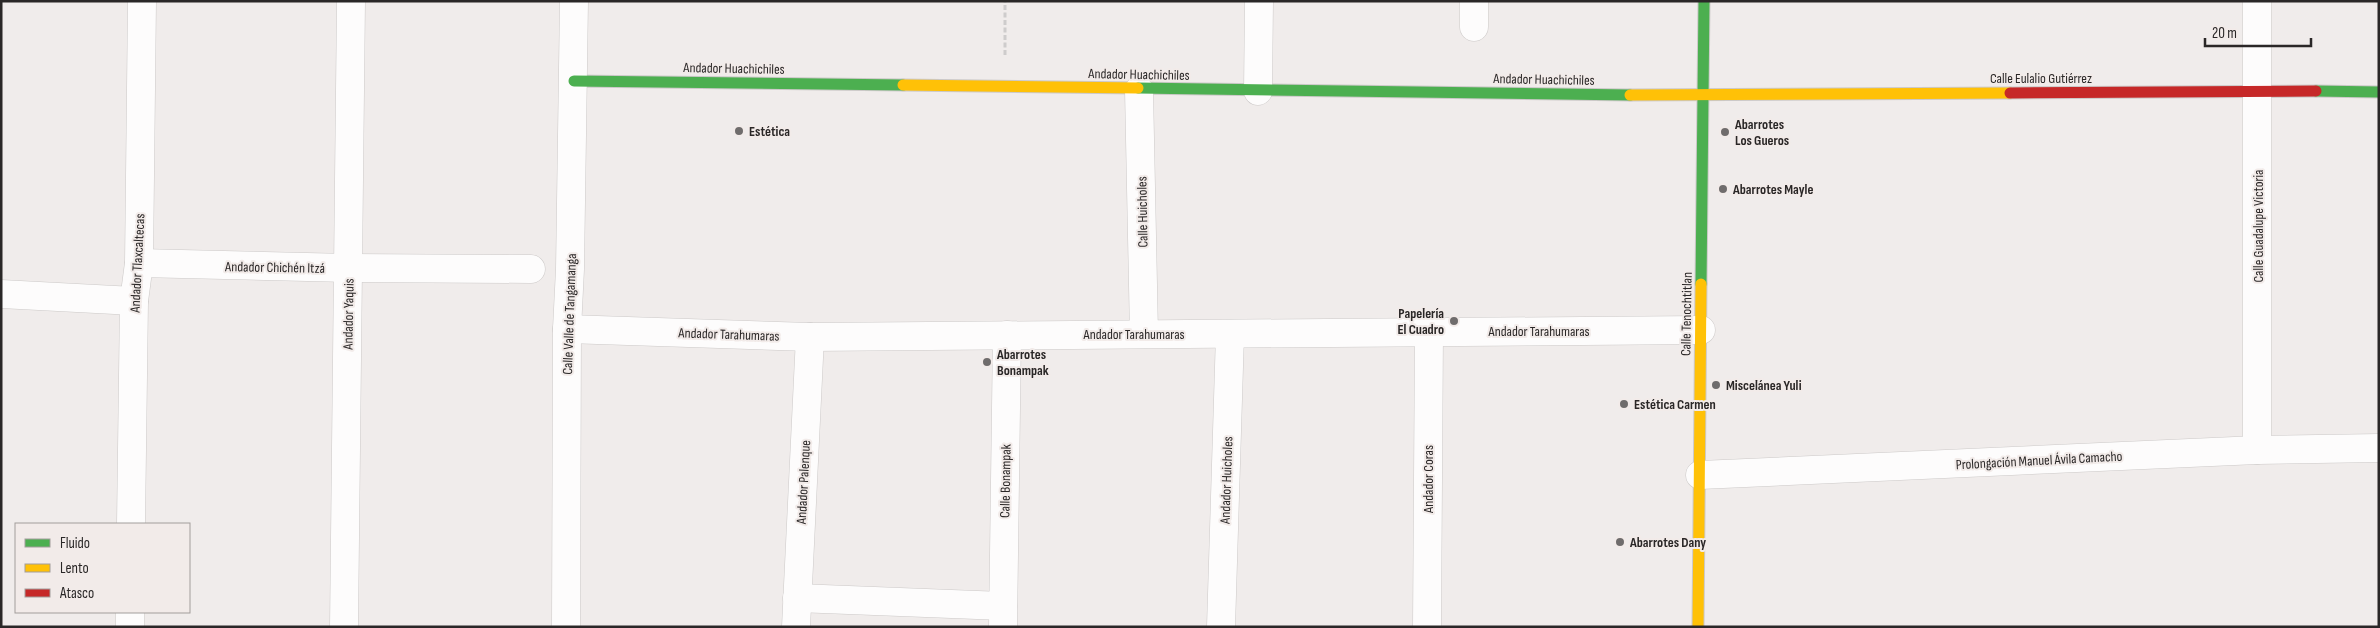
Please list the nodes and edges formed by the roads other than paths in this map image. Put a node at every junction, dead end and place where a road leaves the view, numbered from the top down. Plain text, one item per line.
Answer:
1 (142, 1) edge
2 (351, 1) edge
3 (574, 1) edge
4 (1259, 1) edge
5 (1704, 1) edge
6 (2257, 1) edge
7 (574, 81) junction
8 (1139, 90) junction
9 (1258, 90) junction
10 (2259, 91) junction
11 (2379, 92) edge
12 (1703, 96) junction
13 (139, 263) junction
14 (349, 268) junction
15 (530, 269) dead end
16 (1, 294) edge
17 (134, 301) junction
18 (567, 328) junction
19 (1701, 330) junction
20 (1429, 332) junction
21 (1144, 334) junction
22 (1230, 334) junction
23 (1007, 335) junction
24 (810, 337) junction
25 (2379, 448) edge
26 (2257, 450) junction
27 (1700, 475) junction
28 (131, 523) edge
29 (797, 598) junction
30 (130, 613) edge
31 (1003, 616) edge
32 (130, 627) edge
33 (344, 627) edge
34 (566, 627) edge
35 (796, 627) edge
36 (1221, 627) edge
37 (1427, 627) edge
38 (1698, 627) edge

1 - 13 street, Andador Tlaxcaltecas
2 - 14 street, Andador Yaquis
3 - 7 street, Calle Valle de Tangamanga
4 - 9 street
5 - 12 street, Calle Tenochtitlan
6 - 10 street, Calle Guadalupe Victoria
7 - 8 street, Andador Huachichiles
7 - 18 street, Calle Valle de Tangamanga
8 - 9 street, Andador Huachichiles
8 - 21 street, Calle Huicholes
9 - 12 street, Andador Huachichiles
10 - 11 street, Calle Eulalio Gutiérrez
10 - 12 street, Calle Eulalio Gutiérrez
10 - 26 street, Calle Guadalupe Victoria
12 - 19 street, Calle Tenochtitlan
13 - 14 street, Andador Chichén Itzá
13 - 17 street, Andador Tlaxcaltecas
14 - 15 street, Andador Chichén Itzá
14 - 33 street, Andador Yaquis
16 - 17 street
17 - 28 street, Andador Tlaxcaltecas
18 - 24 street, Andador Tarahumaras
18 - 34 street, Calle Valle de Tangamanga
19 - 20 street, Andador Tarahumaras
19 - 27 street, Calle Tenochtitlan
20 - 22 street, Andador Tarahumaras
20 - 37 street, Andador Coras
21 - 22 street, Andador Tarahumaras
21 - 23 street, Andador Tarahumaras
22 - 36 street, Andador Huicholes
23 - 24 street, Andador Tarahumaras
23 - 31 street, Calle Bonampak
24 - 29 street, Andador Palenque
25 - 26 street, Prolongación Manuel Ávila Camacho
26 - 27 street, Prolongación Manuel Ávila Camacho
27 - 38 street, Calle Tenochtitlan
29 - 31 street
29 - 35 street, Andador Palenque
30 - 32 street

